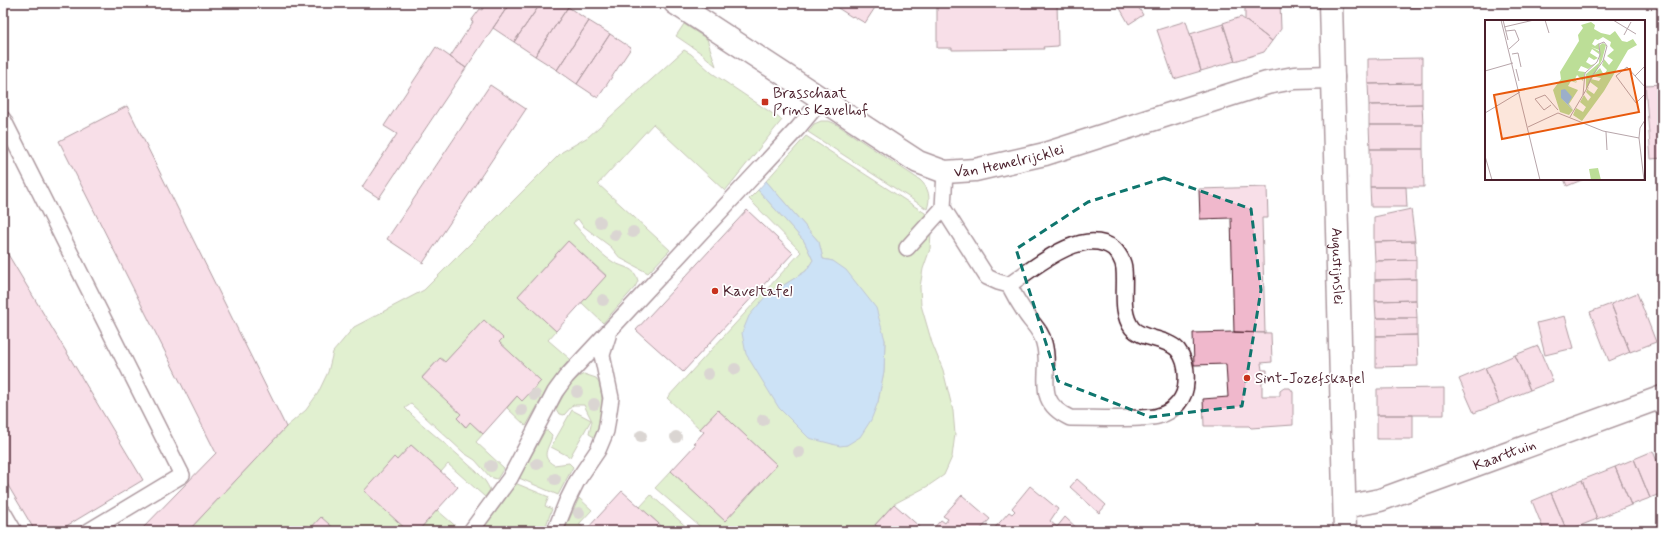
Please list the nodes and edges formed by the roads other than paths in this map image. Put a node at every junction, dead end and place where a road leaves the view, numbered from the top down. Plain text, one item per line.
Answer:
1 (675, 3) edge
2 (1331, 3) edge
3 (1333, 77) junction
4 (822, 99) junction
5 (3, 119) edge
6 (945, 172) junction
7 (943, 208) junction
8 (907, 248) dead end
9 (1008, 285) junction
10 (610, 332) junction
11 (1662, 397) edge
12 (3, 512) edge
13 (1345, 524) edge
14 (14, 531) edge
15 (88, 531) edge
16 (471, 531) edge
17 (555, 531) edge

1 - 4 street, Van Hemelrijcklei
2 - 3 street, Augustijnslei
3 - 6 street, Van Hemelrijcklei
3 - 13 street, Augustijnslei
4 - 6 street, Van Hemelrijcklei
4 - 10 lane
5 - 15 lane
6 - 7 lane
7 - 8 lane
7 - 9 lane
9 - 9 lane
10 - 16 lane
10 - 17 lane
11 - 13 street, Kaarttuin
12 - 14 lane

